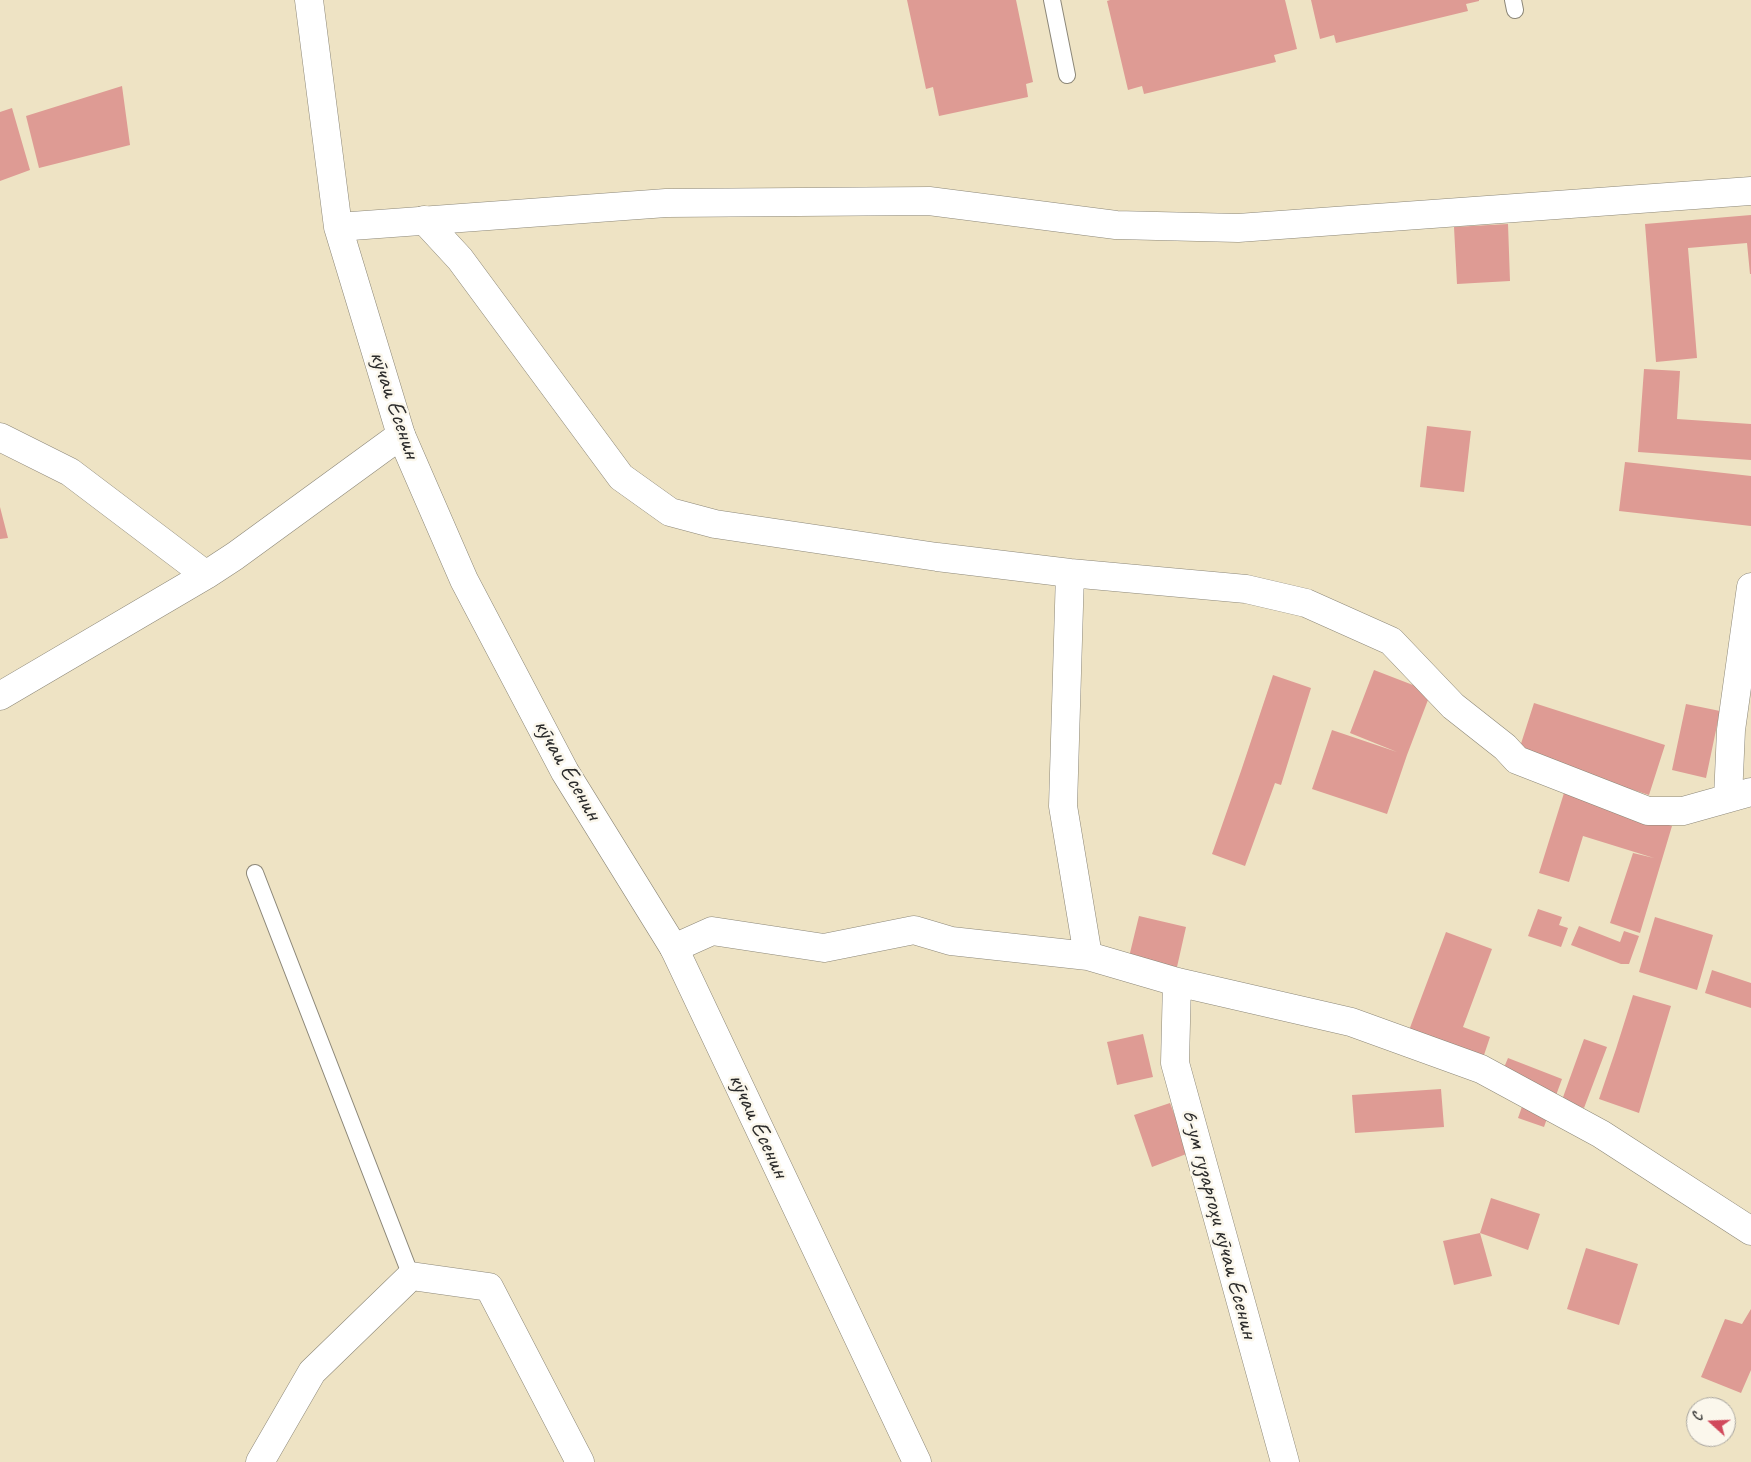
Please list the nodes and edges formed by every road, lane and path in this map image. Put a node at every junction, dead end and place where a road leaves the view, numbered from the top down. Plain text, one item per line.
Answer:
1 (309, 0) edge
2 (1052, 0) edge
3 (1067, 76) dead end
4 (1751, 191) edge
5 (424, 220) junction
6 (338, 227) junction
7 (401, 435) junction
8 (0, 438) edge
9 (1070, 573) junction
10 (206, 575) junction
11 (1751, 587) edge
12 (0, 696) edge
13 (1739, 795) edge
14 (255, 873) dead end
15 (674, 948) junction
16 (1088, 956) junction
17 (1177, 982) junction
18 (1751, 1231) edge
19 (411, 1276) junction
20 (260, 1462) edge
21 (580, 1462) edge
22 (917, 1462) edge
23 (1285, 1462) edge

1 - 6 street, кӯчаи Есенин
2 - 3 lane
4 - 5 street
5 - 6 street
5 - 9 street
6 - 7 street, кӯчаи Есенин
7 - 10 street
7 - 15 street, кӯчаи Есенин
8 - 10 street
9 - 13 street
9 - 16 street
10 - 12 street
11 - 13 street
14 - 19 lane
15 - 16 street
15 - 22 street, кӯчаи Есенин
16 - 17 street
17 - 18 street
17 - 23 street, 6-ум гузаргоҳи кӯчаи Есенин
19 - 20 street
19 - 21 street

